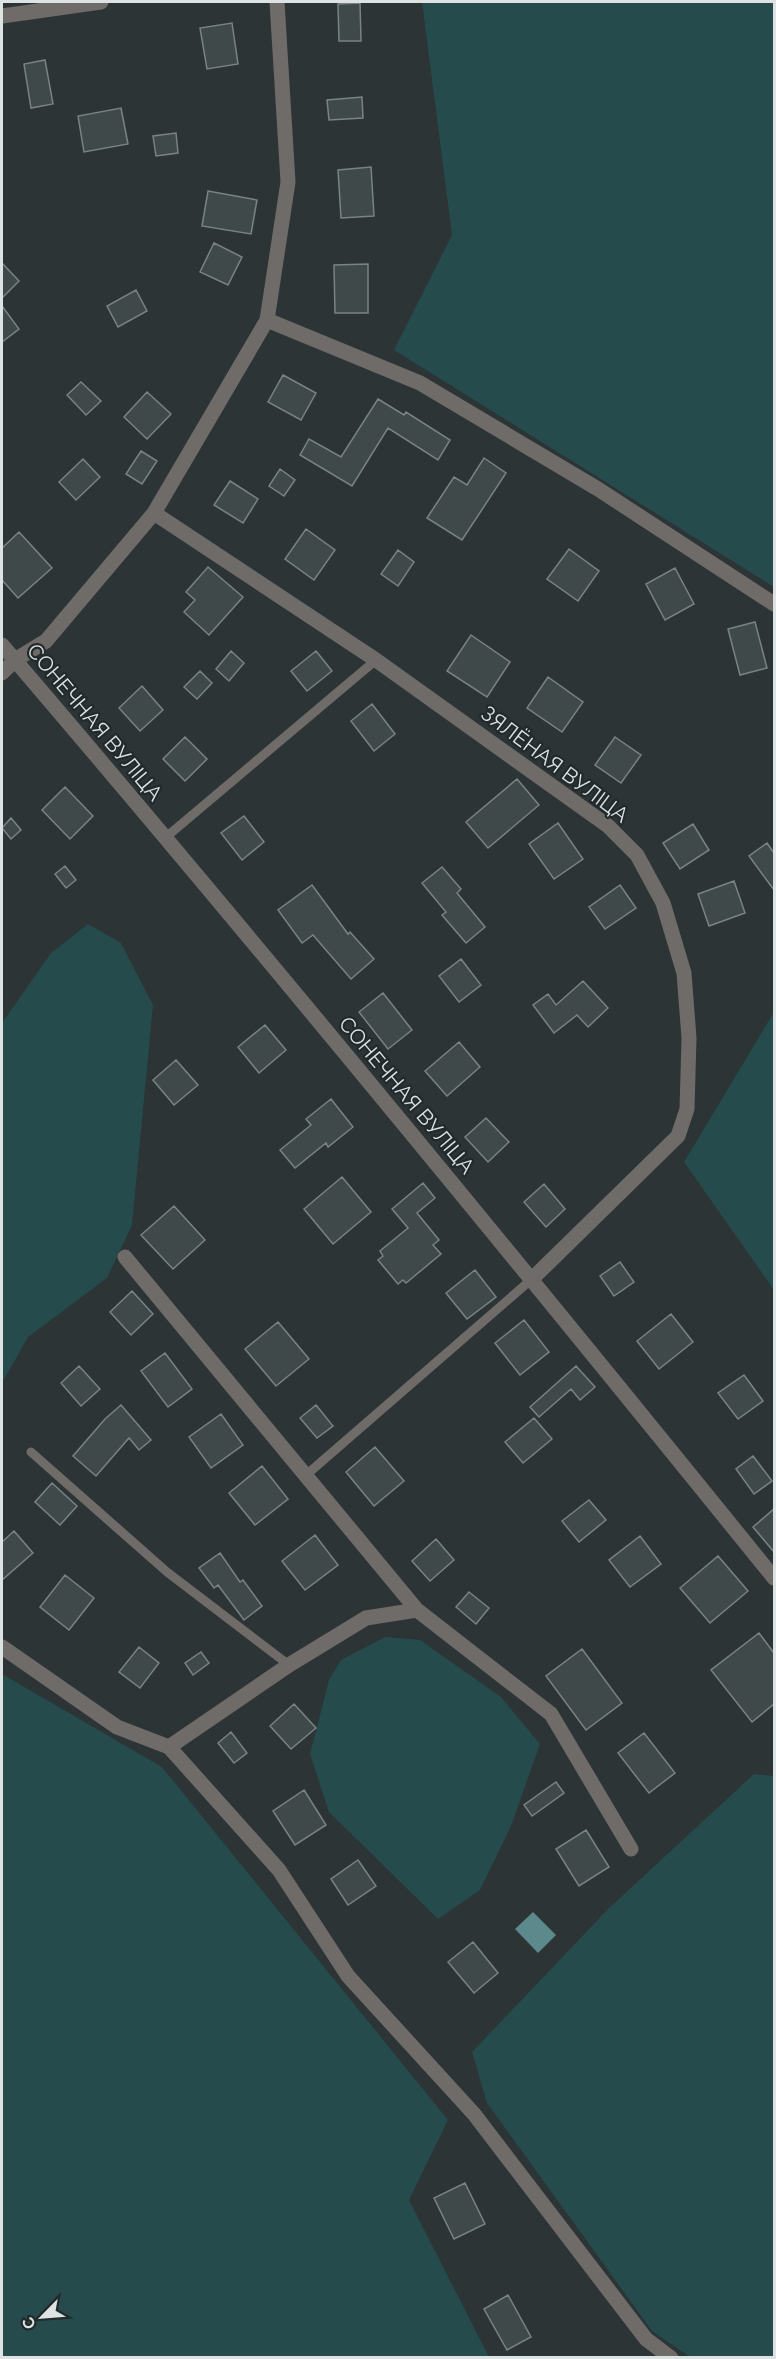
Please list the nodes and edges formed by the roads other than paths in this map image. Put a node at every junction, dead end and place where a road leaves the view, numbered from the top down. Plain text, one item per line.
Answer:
1 (101, 2) edge
2 (277, 2) edge
3 (2, 16) edge
4 (267, 320) junction
5 (154, 513) junction
6 (774, 604) edge
7 (2, 645) edge
8 (15, 660) junction
9 (376, 660) junction
10 (2, 673) edge
11 (165, 838) junction
12 (125, 1257) dead end
13 (532, 1279) junction
14 (31, 1452) dead end
15 (306, 1476) junction
16 (774, 1578) edge
17 (417, 1610) junction
18 (2, 1647) edge
19 (288, 1665) junction
20 (169, 1747) junction
21 (631, 1850) dead end
22 (649, 2350) edge
23 (671, 2358) edge

1 - 3 street
2 - 4 street
4 - 5 street
4 - 6 street
5 - 8 street
5 - 9 street, ЗЯЛЁНАЯ ВУЛІЦА
7 - 8 street, СОНЕЧНАЯ ВУЛІЦА
8 - 10 street
8 - 11 street, СОНЕЧНАЯ ВУЛІЦА
9 - 11 lane
9 - 13 street, ЗЯЛЁНАЯ ВУЛІЦА
11 - 13 street, СОНЕЧНАЯ ВУЛІЦА
12 - 15 street
13 - 15 lane
13 - 16 street, СОНЕЧНАЯ ВУЛІЦА
14 - 19 lane
15 - 17 street
17 - 19 street
17 - 21 street
18 - 20 street
19 - 20 street
20 - 22 street
22 - 23 street

